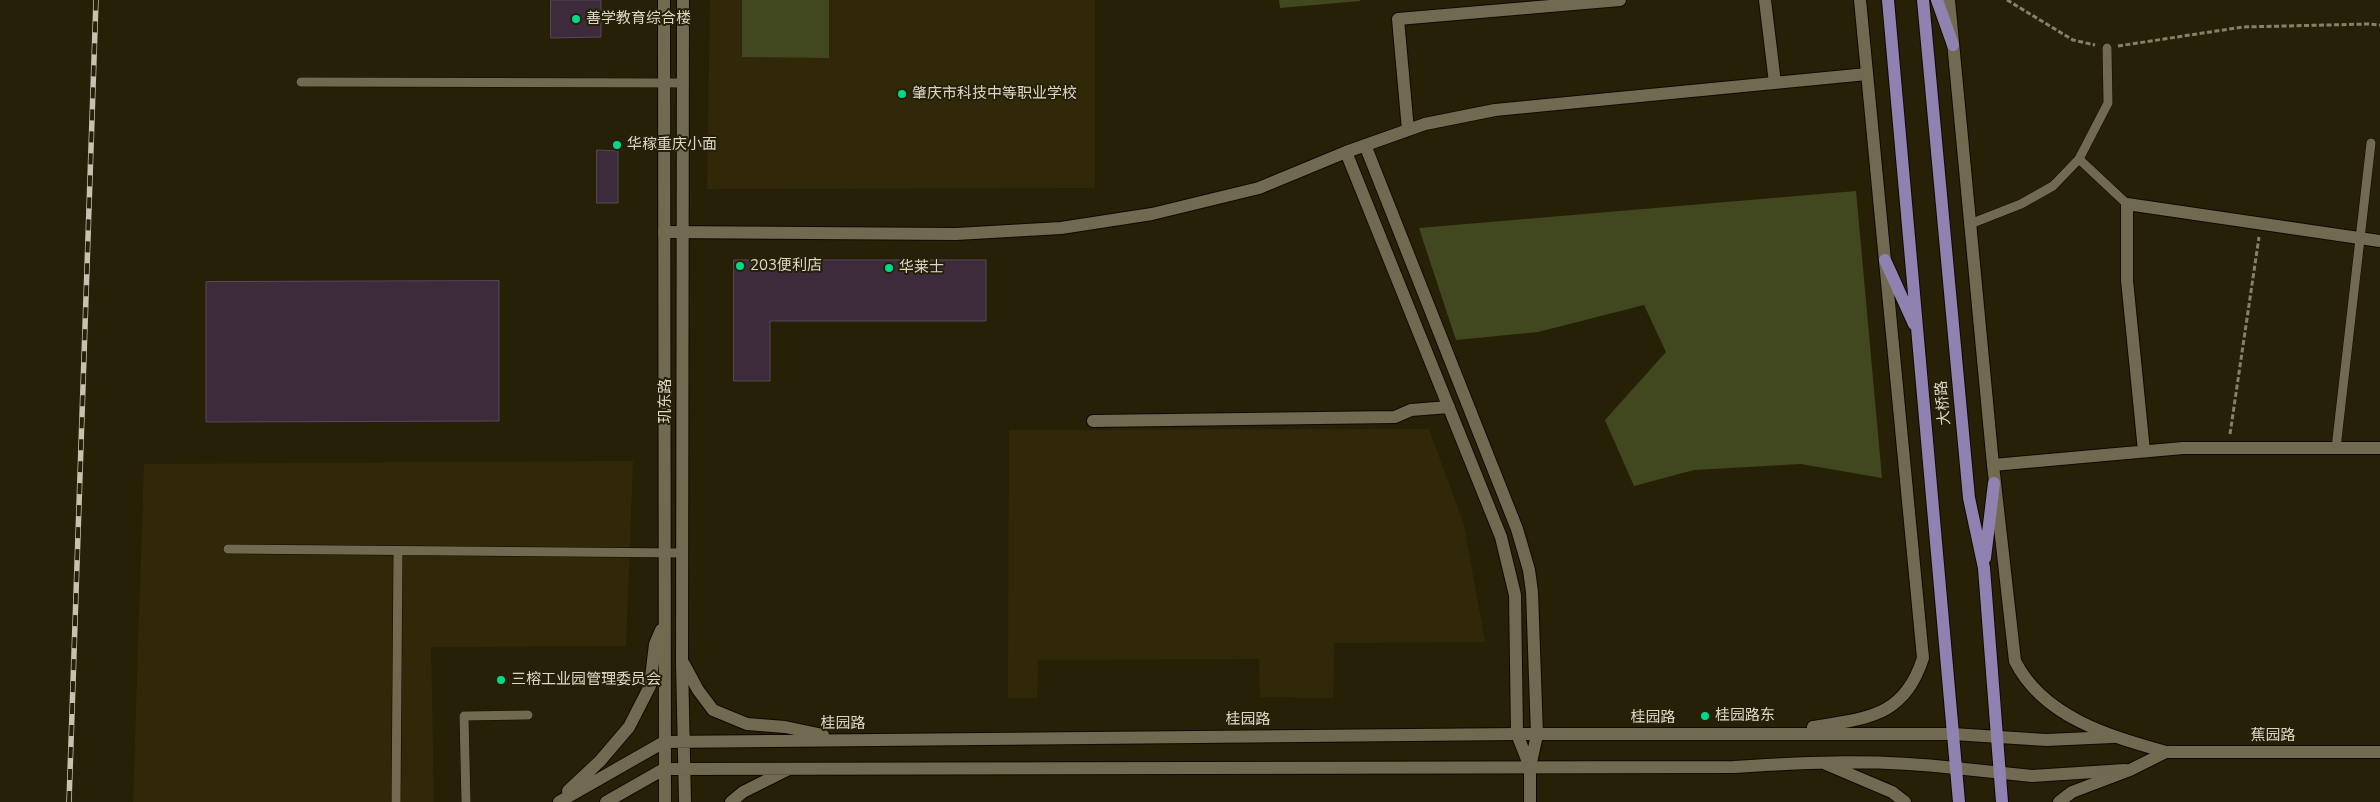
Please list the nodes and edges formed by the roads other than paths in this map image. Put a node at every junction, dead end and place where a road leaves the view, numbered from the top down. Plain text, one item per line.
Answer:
1 (664, 0) edge
2 (683, 0) edge
3 (1620, 0) edge
4 (1765, 0) edge
5 (1860, 0) edge
6 (1888, 0) edge
7 (1923, 0) edge
8 (1937, 0) edge
9 (1949, 0) edge
10 (1953, 45) junction
11 (2107, 48) road end
12 (1866, 74) junction
13 (301, 82) dead end
14 (664, 83) junction
15 (683, 83) junction
16 (1775, 83) junction
17 (1408, 130) junction
18 (2371, 143) dead end
19 (1365, 145) junction
20 (1346, 152) junction
21 (2079, 159) junction
22 (2127, 204) junction
23 (1970, 224) junction
24 (664, 232) junction
25 (683, 234) junction
26 (2360, 239) junction
27 (2380, 241) edge
28 (1885, 260) junction
29 (1918, 333) junction
30 (1449, 407) junction
31 (1092, 422) dead end
32 (2336, 448) junction
33 (2380, 448) edge
34 (2144, 451) junction
35 (1993, 465) junction
36 (1994, 483) junction
37 (228, 549) dead end
38 (398, 551) junction
39 (664, 552) junction
40 (682, 553) junction
41 (1984, 568) junction
42 (664, 623) junction
43 (682, 662) junction
44 (528, 715) dead end
45 (1776, 733) junction
46 (1517, 734) junction
47 (1953, 734) junction
48 (1537, 735) junction
49 (1996, 737) junction
50 (2113, 738) junction
51 (845, 740) junction
52 (664, 742) junction
53 (685, 742) junction
54 (2166, 752) junction
55 (2380, 752) edge
56 (1819, 761) junction
57 (1530, 767) junction
58 (664, 768) junction
59 (685, 768) junction
60 (791, 768) junction
61 (1955, 768) junction
62 (2130, 770) junction
63 (1999, 773) junction
64 (396, 802) edge
65 (466, 802) edge
66 (558, 802) edge
67 (606, 802) edge
68 (665, 802) edge
69 (685, 802) edge
70 (731, 802) edge
71 (1530, 802) edge
72 (1906, 802) edge
73 (1959, 802) edge
74 (2002, 802) edge
75 (2059, 802) edge

1 - 14 street, 玑东路
2 - 15 street, 玑东路
3 - 17 street
4 - 16 street
5 - 12 street
6 - 29 main road, 大桥路
7 - 41 main road, 大桥路
8 - 10 main road
9 - 10 street
10 - 23 street
11 - 21 lane
12 - 16 street
12 - 28 street
13 - 14 lane
14 - 15 lane
14 - 24 street, 玑东路
15 - 25 street, 玑东路
16 - 17 street
17 - 19 street
18 - 26 lane
19 - 20 street
19 - 48 street
20 - 25 street
20 - 30 street
21 - 22 lane
21 - 23 lane
22 - 26 street
22 - 34 street
23 - 35 street
24 - 25 street
24 - 39 street, 玑东路
25 - 40 street, 玑东路
26 - 27 street
26 - 32 lane
28 - 29 main road
28 - 45 street
29 - 47 main road, 大桥路
30 - 31 street
30 - 46 street
32 - 33 street
32 - 34 street
34 - 35 street
35 - 36 street
36 - 41 main road
36 - 50 street
37 - 38 lane
38 - 39 lane
38 - 64 lane
39 - 40 lane
39 - 42 street, 玑东路
40 - 43 street, 玑东路
41 - 49 main road, 大桥路
42 - 52 street, 玑东路
42 - 66 street
43 - 51 street
43 - 53 street, 玑东路
44 - 65 lane
45 - 47 street, 桂园路
45 - 48 street, 桂园路
46 - 48 street, 桂园路
46 - 51 street, 桂园路
46 - 57 street
47 - 49 street
47 - 61 main road, 大桥路
48 - 57 street
49 - 50 street
49 - 63 main road, 大桥路
50 - 54 street
51 - 53 street, 桂园路
52 - 53 street, 桂园路
52 - 58 street, 玑东路
52 - 66 street, 桂园路
53 - 59 street, 玑东路
54 - 55 street, 蕉园路
54 - 62 street
56 - 57 street
56 - 61 street
56 - 72 street
57 - 60 street
57 - 71 street
58 - 59 street
58 - 67 street
58 - 68 street, 玑东路
59 - 60 street
59 - 69 street, 玑东路
60 - 70 street
61 - 63 street
61 - 73 main road, 大桥路
62 - 63 street
62 - 75 street
63 - 74 main road, 大桥路

